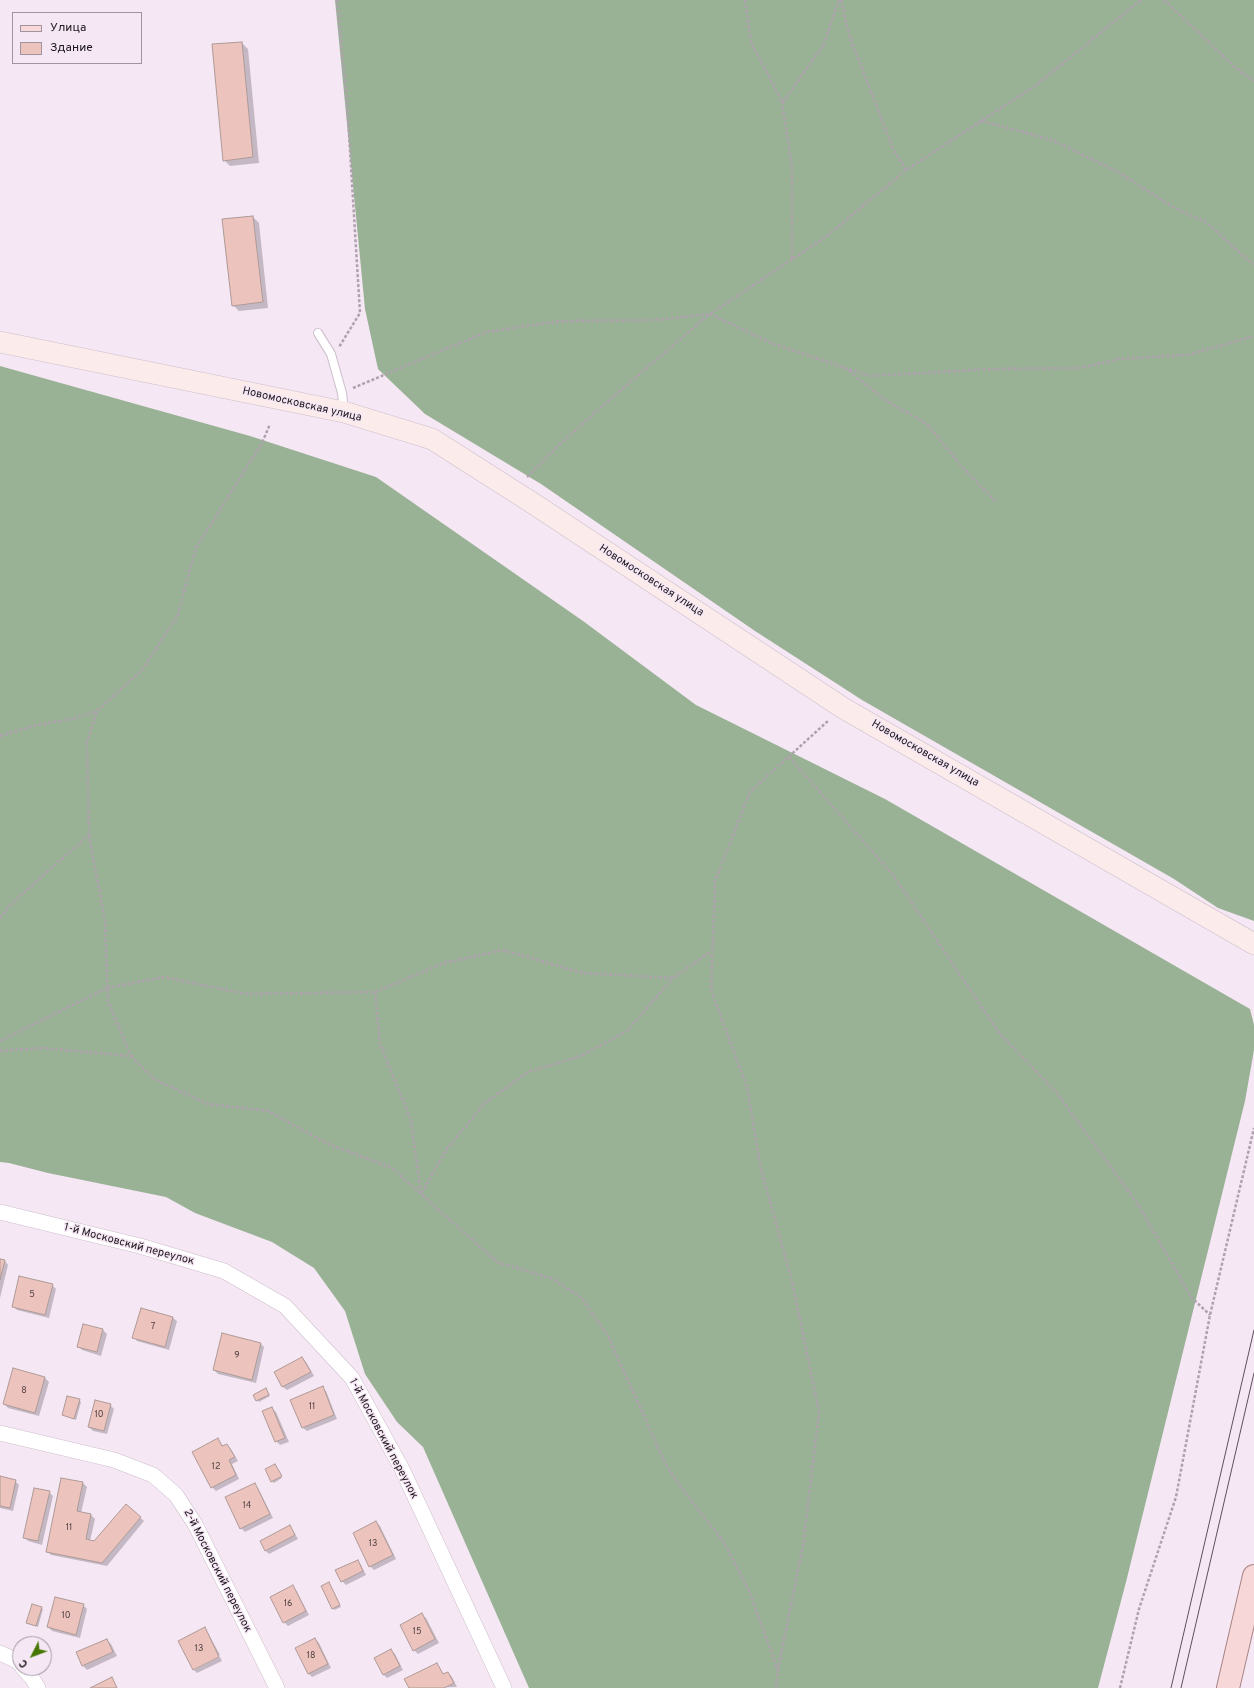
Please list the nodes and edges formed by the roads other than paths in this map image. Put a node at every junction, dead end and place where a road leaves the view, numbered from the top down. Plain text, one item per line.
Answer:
1 (318, 333) dead end
2 (0, 342) edge
3 (343, 402) junction
4 (1254, 944) edge
5 (0, 1212) edge
6 (0, 1433) edge
7 (1254, 1576) edge
8 (0, 1653) edge
9 (12, 1659) edge
10 (30, 1676) edge
11 (38, 1688) edge
12 (277, 1688) edge
13 (504, 1688) edge
14 (1228, 1688) edge

1 - 3 lane
2 - 3 street, Новомосковская улица
3 - 4 street, Новомосковская улица
5 - 13 street, 1-й Московский переулок
6 - 12 street, 2-й Московский переулок
7 - 14 main road
8 - 9 street
10 - 11 street

